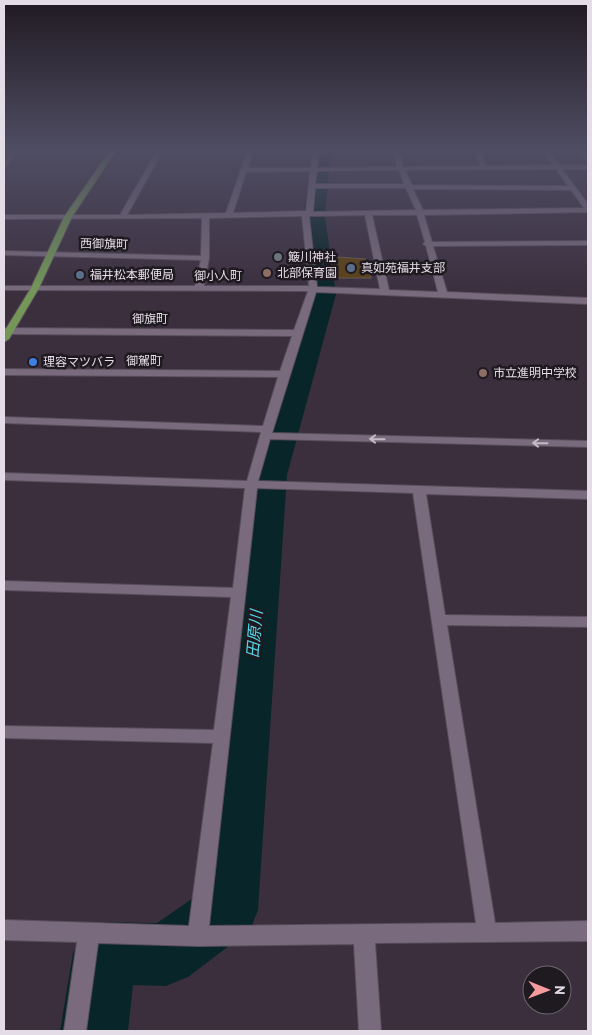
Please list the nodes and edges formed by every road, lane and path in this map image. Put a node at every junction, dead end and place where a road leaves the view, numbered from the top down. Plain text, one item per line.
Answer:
1 (81, 197) edge
2 (134, 197) edge
3 (235, 197) edge
4 (310, 197) edge
5 (414, 197) edge
6 (580, 197) edge
7 (588, 209) edge
8 (368, 212) junction
9 (420, 212) junction
10 (307, 213) junction
11 (229, 215) junction
12 (206, 216) junction
13 (4, 217) edge
14 (68, 217) junction
15 (122, 218) junction
16 (588, 243) edge
17 (427, 244) junction
18 (4, 253) edge
19 (51, 254) junction
20 (205, 258) junction
21 (4, 288) edge
22 (34, 288) junction
23 (199, 288) junction
24 (313, 288) junction
25 (385, 291) junction
26 (443, 294) junction
27 (588, 301) edge
28 (5, 333) edge
29 (297, 333) junction
30 (4, 372) edge
31 (284, 374) junction
32 (4, 420) edge
33 (267, 433) junction
34 (588, 444) edge
35 (4, 477) edge
36 (252, 483) junction
37 (419, 490) junction
38 (588, 494) edge
39 (4, 586) edge
40 (239, 593) junction
41 (440, 620) junction
42 (588, 622) edge
43 (4, 732) edge
44 (223, 737) junction
45 (4, 930) edge
46 (588, 931) edge
47 (89, 932) junction
48 (487, 932) junction
49 (364, 934) junction
50 (198, 936) junction
51 (75, 1031) edge
52 (370, 1031) edge

1 - 14 main road
2 - 15 street
3 - 11 street
4 - 10 street
5 - 9 street
6 - 7 street
7 - 9 street
8 - 9 street
8 - 10 street
8 - 25 street
9 - 17 street
10 - 11 street
10 - 24 street
11 - 12 street
12 - 15 street
12 - 20 street
13 - 14 street
14 - 15 street
14 - 19 main road
16 - 17 street
17 - 26 street
18 - 19 street, 西御旗町
19 - 20 street, 西御旗町
19 - 22 main road
20 - 23 street
21 - 22 street, 御小人町
22 - 23 street, 御小人町
22 - 28 main road
23 - 24 street, 御小人町
24 - 25 street, 御小人町
24 - 29 street
25 - 26 street, 御小人町
26 - 27 street, 御小人町
28 - 29 street, 御旗町
29 - 31 street
30 - 31 street, 御駕町
31 - 33 street
32 - 33 street
34 -> 33 street
33 - 36 street
35 - 36 street
36 - 37 street
36 - 40 street
37 - 38 street
37 - 41 street
39 - 40 street
40 - 44 street
41 - 42 street
41 - 48 street
43 - 44 street
44 - 50 street
45 - 47 street
46 - 48 street
47 - 50 street
47 - 51 street
48 - 49 street
49 - 50 street
49 - 52 street

